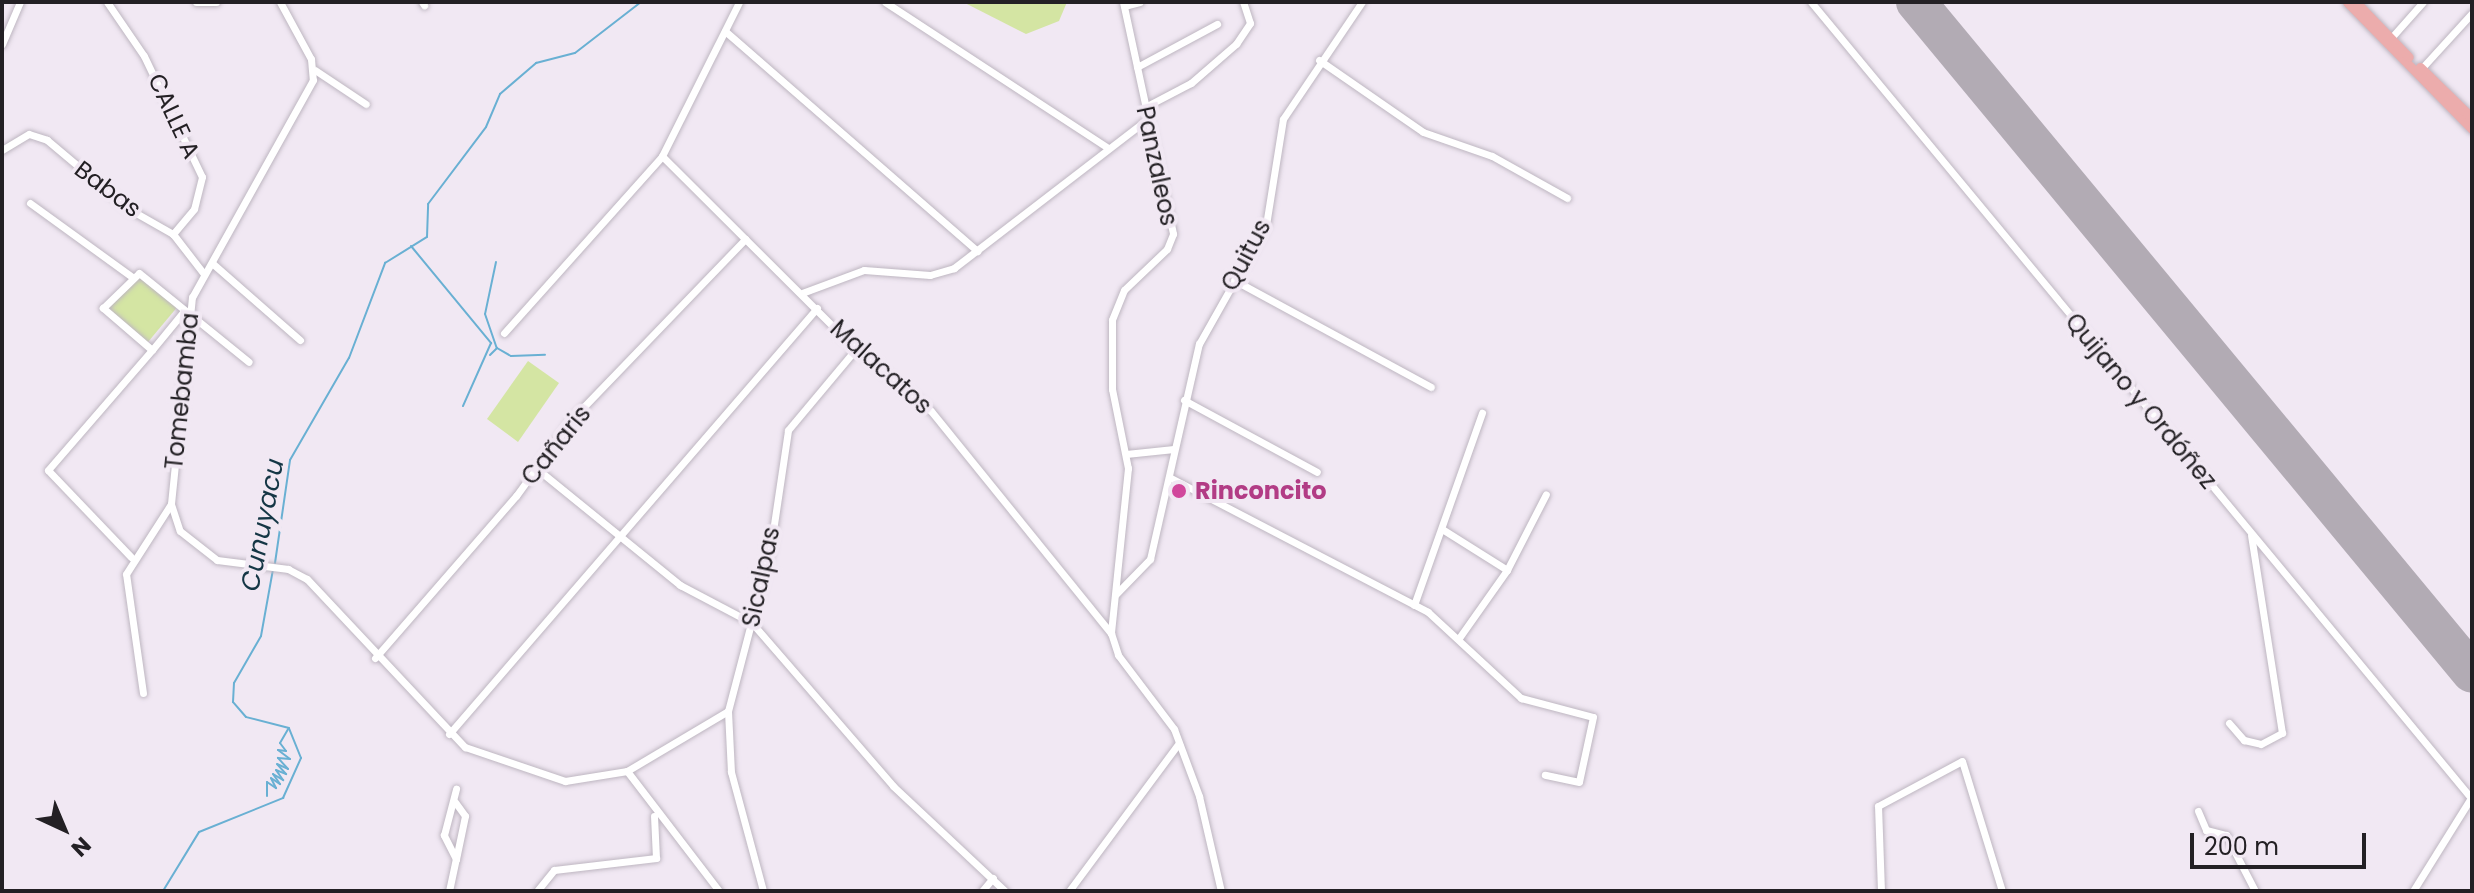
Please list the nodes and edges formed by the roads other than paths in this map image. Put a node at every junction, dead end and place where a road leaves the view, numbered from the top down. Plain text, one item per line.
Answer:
1 (20, 2) edge
2 (107, 2) edge
3 (196, 2) edge
4 (216, 2) edge
5 (280, 2) edge
6 (739, 2) edge
7 (885, 2) edge
8 (1140, 2) edge
9 (1243, 2) edge
10 (1362, 2) edge
11 (1811, 2) edge
12 (2347, 2) edge
13 (2356, 2) edge
14 (2423, 2) edge
15 (1124, 4) edge
16 (2472, 13) edge
17 (1217, 24) dead end
18 (725, 31) junction
19 (2391, 38) junction
20 (2, 44) edge
21 (1319, 60) junction
22 (1137, 67) junction
23 (2421, 69) junction
24 (315, 70) junction
25 (366, 104) dead end
26 (1145, 107) junction
27 (2472, 118) edge
28 (1146, 120) junction
29 (2472, 129) edge
30 (1107, 147) junction
31 (2, 150) edge
32 (662, 156) junction
33 (1567, 198) dead end
34 (30, 203) dead end
35 (173, 234) junction
36 (745, 239) junction
37 (977, 251) junction
38 (212, 263) junction
39 (204, 274) junction
40 (131, 276) junction
41 (1234, 280) junction
42 (802, 293) junction
43 (817, 308) junction
44 (186, 312) junction
45 (504, 333) dead end
46 (300, 340) dead end
47 (856, 349) junction
48 (152, 350) junction
49 (249, 362) dead end
50 (1431, 387) dead end
51 (1184, 400) junction
52 (1482, 413) dead end
53 (1174, 449) junction
54 (1126, 454) junction
55 (536, 468) junction
56 (1317, 472) dead end
57 (1169, 477) junction
58 (1546, 494) dead end
59 (171, 504) junction
60 (1442, 529) junction
61 (621, 533) junction
62 (2251, 535) junction
63 (131, 557) junction
64 (1507, 570) junction
65 (1116, 594) junction
66 (1414, 605) junction
67 (752, 623) junction
68 (1111, 633) junction
69 (1459, 638) junction
70 (375, 658) junction
71 (143, 693) dead end
72 (728, 711) junction
73 (2229, 723) dead end
74 (449, 734) junction
75 (1179, 743) junction
76 (627, 771) junction
77 (1545, 775) dead end
78 (456, 789) dead end
79 (2472, 799) edge
80 (455, 802) junction
81 (2198, 811) dead end
82 (653, 814) junction
83 (456, 859) junction
84 (993, 878) junction
85 (449, 891) edge
86 (537, 891) edge
87 (719, 891) edge
88 (763, 891) edge
89 (982, 891) edge
90 (1005, 891) edge
91 (1069, 891) edge
92 (1221, 891) edge
93 (1881, 891) edge
94 (2002, 891) edge
95 (2255, 891) edge
96 (2413, 891) edge

1 - 20 street
2 - 35 street, CALLE A
3 - 4 street
5 - 24 street
6 - 18 street
7 - 30 street
8 - 15 street
9 - 26 street
10 - 21 street, Quitus
11 - 62 street, Quijano y Ordóñez
12 - 29 main road
13 - 19 main road
14 - 19 street
15 - 22 street, Panzaleos
16 - 23 street
17 - 22 street
18 - 32 street
18 - 37 street
19 - 23 main road
21 - 33 street
21 - 41 street, Quitus
22 - 26 street, Panzaleos
23 - 27 main road
24 - 25 street
24 - 38 street, Tomebamba
26 - 28 street, Panzaleos
28 - 30 street
28 - 54 street, Panzaleos
30 - 37 street
31 - 35 street, Babas
32 - 36 street, Malacatos
32 - 45 street
34 - 40 street
35 - 39 street, Babas
36 - 42 street, Malacatos
36 - 55 street, Cañaris
37 - 42 street
38 - 39 street, Tomebamba
38 - 46 street
39 - 44 street, Tomebamba
40 - 44 street
40 - 48 street
41 - 50 street
41 - 51 street, Quitus
42 - 43 street, Malacatos
43 - 47 street, Malacatos
43 - 61 street
44 - 48 street
44 - 49 street
44 - 59 street, Tomebamba
47 - 67 street, Sicalpas
47 - 68 street, Malacatos
48 - 63 street
51 - 53 street, Quitus
51 - 56 street
52 - 60 street
53 - 54 street
53 - 57 street, Quitus
54 - 65 street, Panzaleos
55 - 61 street
55 - 70 street, Cañaris
57 - 65 street, Quitus
57 - 66 street
58 - 64 street
59 - 63 street
59 - 70 street, Tomebamba
60 - 64 street
60 - 66 street
61 - 67 street
61 - 74 street
62 - 73 street
62 - 79 street, Quijano y Ordóñez
63 - 71 street
64 - 69 street
65 - 68 street, Panzaleos
66 - 69 street
67 - 72 street, Sicalpas
67 - 84 street
68 - 75 street, Malacatos
69 - 77 street
70 - 74 street
72 - 76 street
72 - 88 street, Sicalpas
74 - 76 street
75 - 91 street
75 - 92 street, Malacatos
76 - 82 street
78 - 80 street
79 - 96 street
80 - 83 street
80 - 83 street
81 - 95 street
82 - 86 street
82 - 87 street
83 - 85 street
84 - 89 street
84 - 90 street
93 - 94 street

